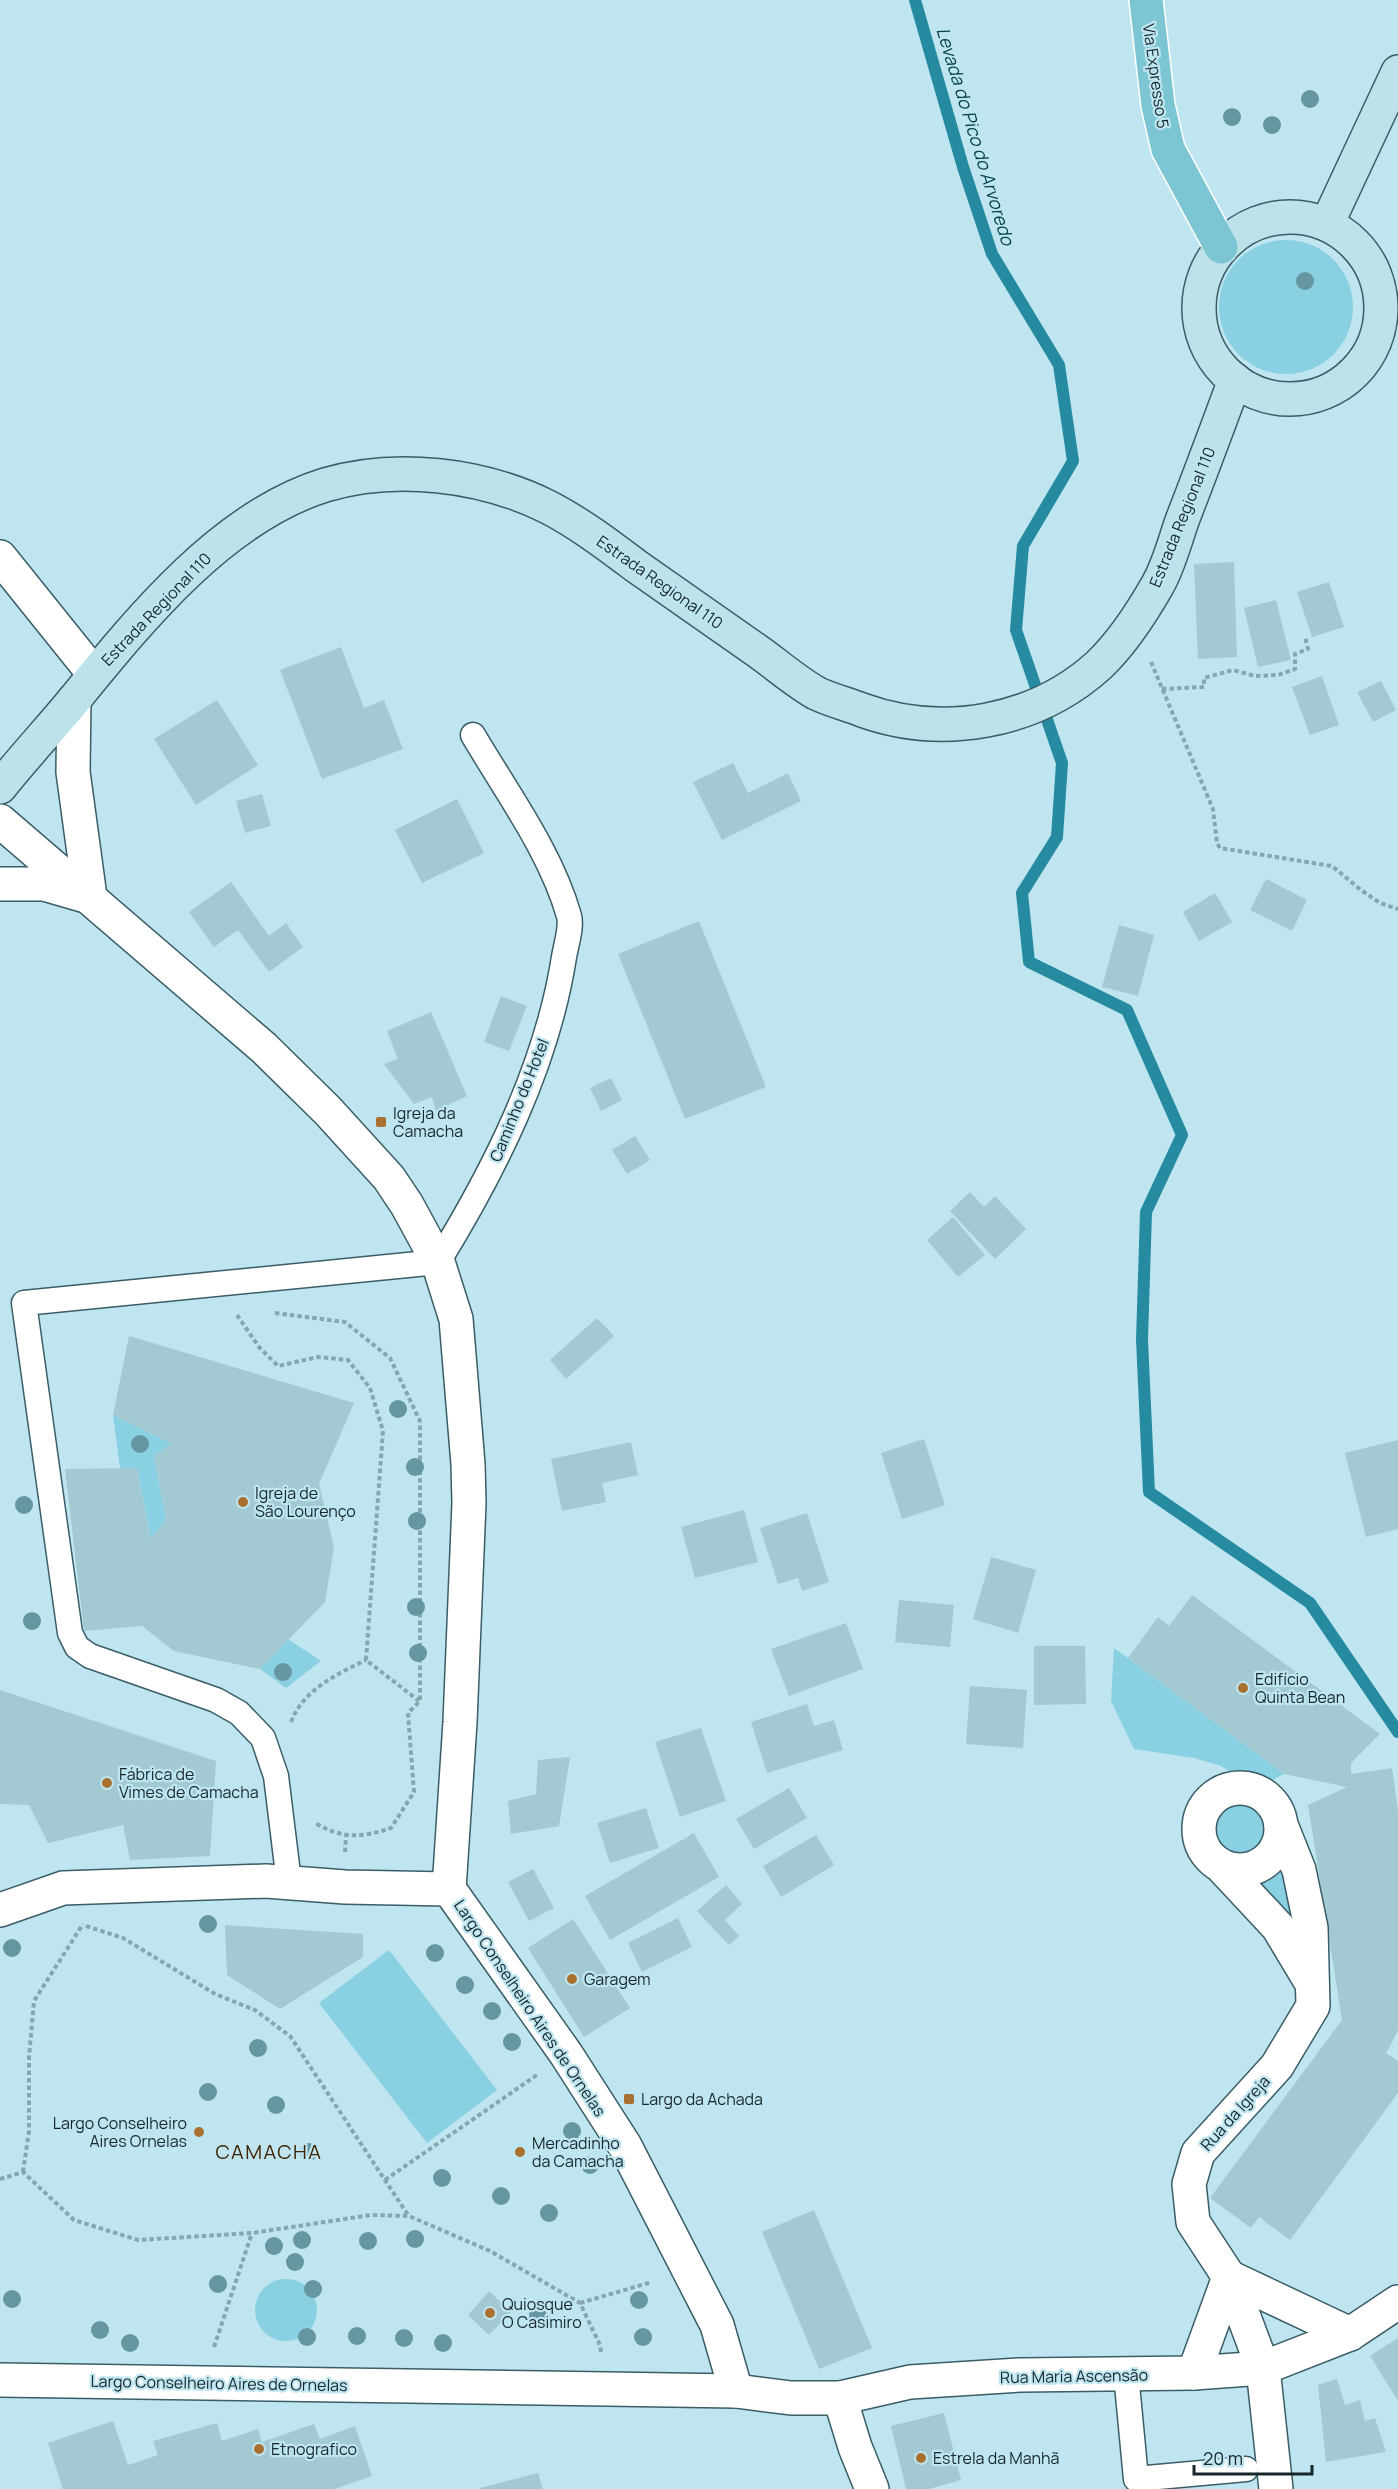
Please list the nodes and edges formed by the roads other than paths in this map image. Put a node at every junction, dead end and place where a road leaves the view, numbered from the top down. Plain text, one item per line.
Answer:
1 (1146, 0) edge
2 (1398, 72) edge
3 (1327, 224) junction
4 (1221, 247) junction
5 (1235, 380) junction
6 (0, 557) edge
7 (94, 674) junction
8 (74, 700) junction
9 (473, 735) dead end
10 (0, 787) edge
11 (0, 820) edge
12 (0, 884) edge
13 (90, 897) junction
14 (438, 1262) junction
15 (1281, 1825) junction
16 (1222, 1867) junction
17 (289, 1882) junction
18 (449, 1889) junction
19 (0, 1910) edge
20 (1314, 1986) junction
21 (1229, 2277) junction
22 (1398, 2302) edge
23 (1350, 2334) junction
24 (1263, 2368) junction
25 (1194, 2373) junction
26 (1126, 2374) junction
27 (0, 2380) edge
28 (736, 2391) junction
29 (840, 2398) junction
30 (1246, 2469) dead end
31 (872, 2489) edge
32 (1276, 2489) edge

1 - 4 main road, Via Expresso 5
2 - 3 main road
3 - 4 main road
3 - 5 main road
4 - 5 main road
5 - 7 main road, Estrada Regional 110
6 - 7 street
7 - 8 main road, Estrada Regional 110
8 - 10 main road, Estrada Regional 110
8 - 13 street
9 - 14 lane, Caminho do Hotel
11 - 13 street
12 - 13 street
13 - 14 street
14 - 17 lane
14 - 18 street
15 - 16 street
15 - 16 street
15 - 20 street, Rua da Igreja
16 - 20 street
17 - 18 street, Largo Conselheiro Aires de Ornelas
17 - 19 street, Largo Conselheiro Aires de Ornelas
18 - 28 street, Largo Conselheiro Aires de Ornelas
20 - 21 street, Rua da Igreja
21 - 23 street
21 - 24 street, Rua da Igreja
21 - 25 street
22 - 23 street, Rua Maria Ascensão
23 - 24 street, Rua Maria Ascensão
24 - 25 street, Rua Maria Ascensão
24 - 32 street, Rua da Igreja
25 - 26 street, Rua Maria Ascensão
26 - 29 street, Rua Maria Ascensão
26 - 30 lane
27 - 28 street, Largo Conselheiro Aires de Ornelas
28 - 29 street, Rua Maria Ascensão
29 - 31 street

